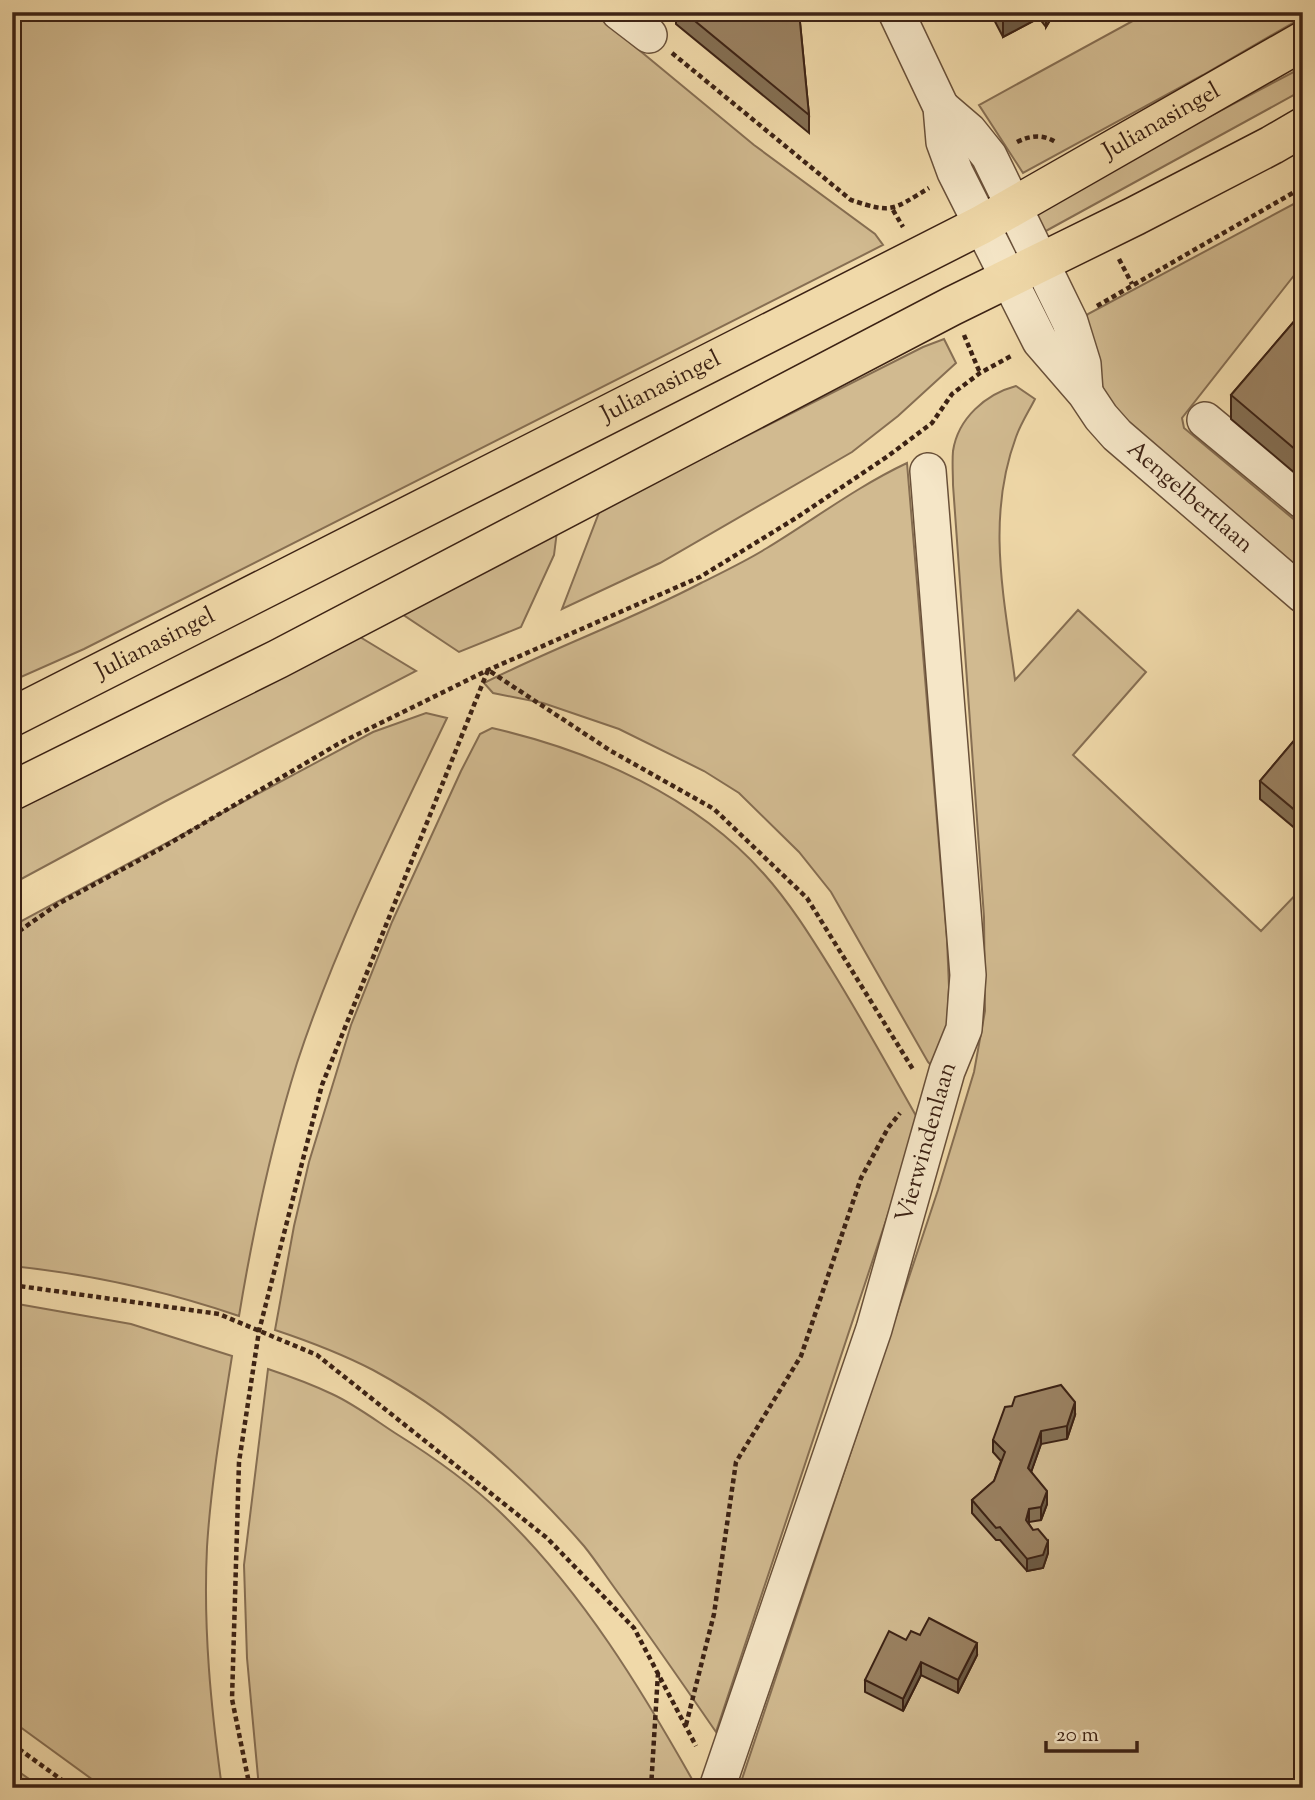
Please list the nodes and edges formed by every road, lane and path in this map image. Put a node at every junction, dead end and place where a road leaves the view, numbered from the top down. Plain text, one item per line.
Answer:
1 (619, 12) edge
2 (896, 12) edge
3 (649, 35) joint
4 (1303, 41) edge
5 (941, 107) junction
6 (1303, 127) edge
7 (1303, 187) edge
8 (1014, 206) junction
9 (893, 210) dead end
10 (981, 225) junction
11 (1024, 269) junction
12 (1070, 323) junction
13 (980, 373) dead end
14 (1085, 393) junction
15 (1205, 420) dead end
16 (928, 471) dead end
17 (1303, 501) edge
18 (1303, 595) edge
19 (488, 670) junction
20 (12, 718) edge
21 (12, 791) edge
22 (12, 936) edge
23 (921, 1107) junction
24 (12, 1284) edge
25 (260, 1331) junction
26 (657, 1672) junction
27 (686, 1726) junction
28 (12, 1744) edge
29 (717, 1787) edge
30 (73, 1788) edge
31 (250, 1788) edge
32 (651, 1788) edge

1 - 3 street
2 - 5 street
3 - 9 path
4 - 8 main road, Julianasingel
5 - 8 street
5 - 10 street
6 - 11 main road
7 - 12 path
8 - 10 main road, Julianasingel
8 - 11 street
10 - 11 street
10 - 20 main road, Julianasingel
11 - 12 street, Aengelbertlaan
11 - 14 street, Aengelbertlaan
11 - 21 main road
12 - 14 street, Aengelbertlaan
13 - 19 path
14 - 18 street, Aengelbertlaan
15 - 17 street
16 - 23 street, Vierwindenlaan
19 - 22 path
19 - 23 path
19 - 25 path
23 - 27 path
23 - 29 street, Vierwindenlaan
24 - 25 path
25 - 26 path
25 - 31 path
26 - 27 path
26 - 32 path
27 - 29 path
28 - 30 path

